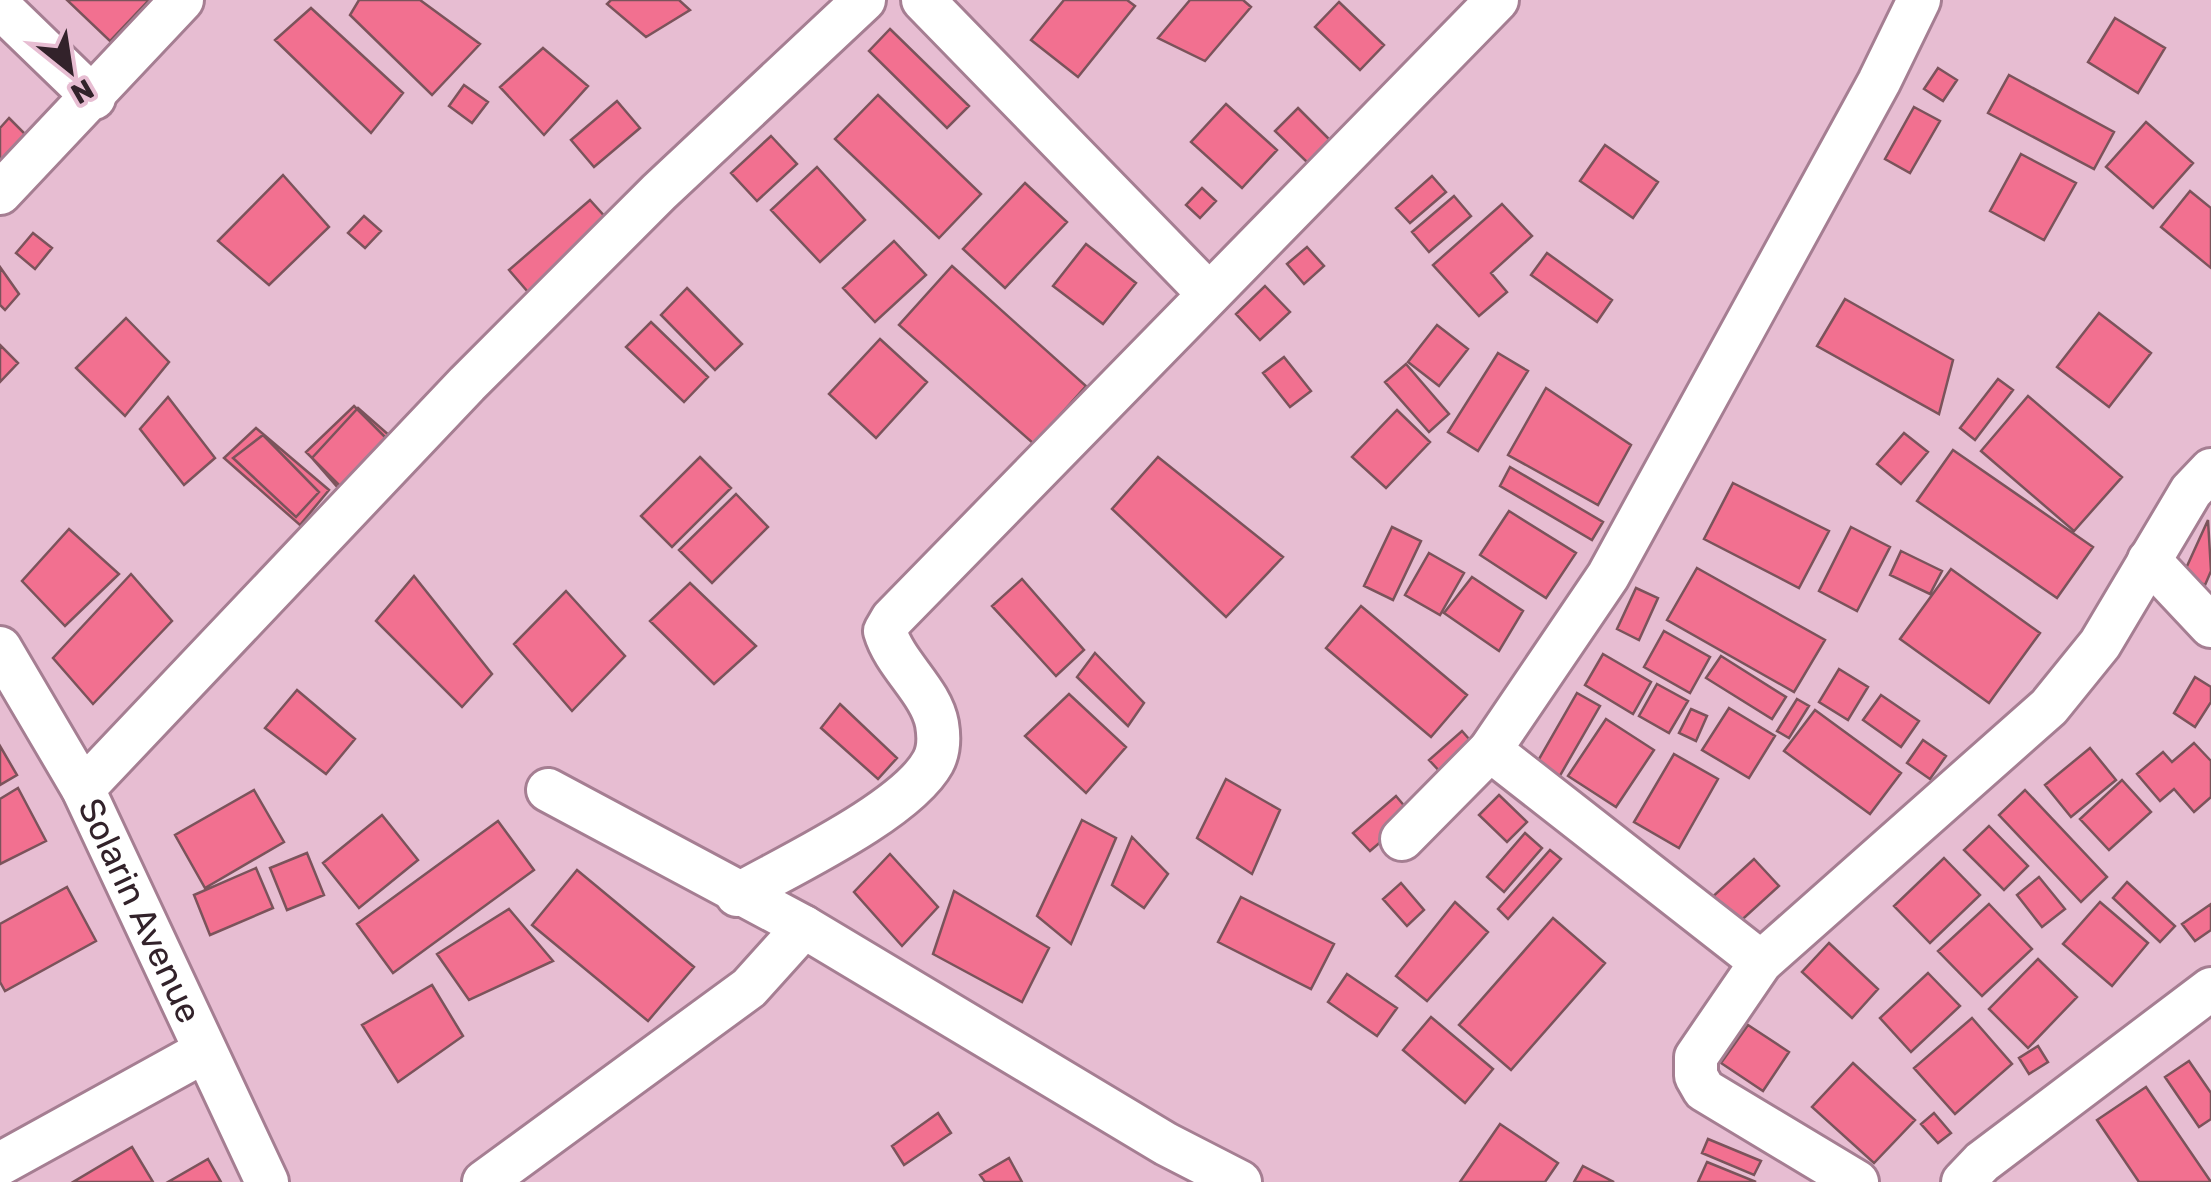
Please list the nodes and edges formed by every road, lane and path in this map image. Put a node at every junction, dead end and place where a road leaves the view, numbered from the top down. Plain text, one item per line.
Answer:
1 (182, 0) edge
2 (864, 0) edge
3 (923, 0) edge
4 (1497, 0) edge
5 (1919, 0) edge
6 (0, 8) edge
7 (94, 98) junction
8 (0, 193) edge
9 (1209, 294) junction
10 (2211, 470) edge
11 (2149, 560) junction
12 (2211, 626) edge
13 (0, 648) edge
14 (1490, 750) junction
15 (83, 789) junction
16 (548, 790) dead end
17 (1402, 839) dead end
18 (737, 895) junction
19 (804, 927) junction
20 (1761, 962) junction
21 (2211, 990) edge
22 (203, 1052) junction
23 (0, 1164) edge
24 (268, 1182) edge
25 (484, 1182) edge
26 (1240, 1182) edge
27 (1856, 1182) edge
28 (1963, 1182) edge

1 - 7 street
2 - 15 street
3 - 9 street
4 - 9 street
5 - 14 street
6 - 7 street
7 - 8 street
9 - 18 street
10 - 11 street
11 - 12 street
11 - 20 street
13 - 15 street, Solarin Avenue
14 - 17 street
14 - 20 street
15 - 22 street, Solarin Avenue
16 - 18 street
18 - 19 street
19 - 25 street
19 - 26 street
20 - 27 street
21 - 28 street
22 - 23 street
22 - 24 street, Solarin Avenue

